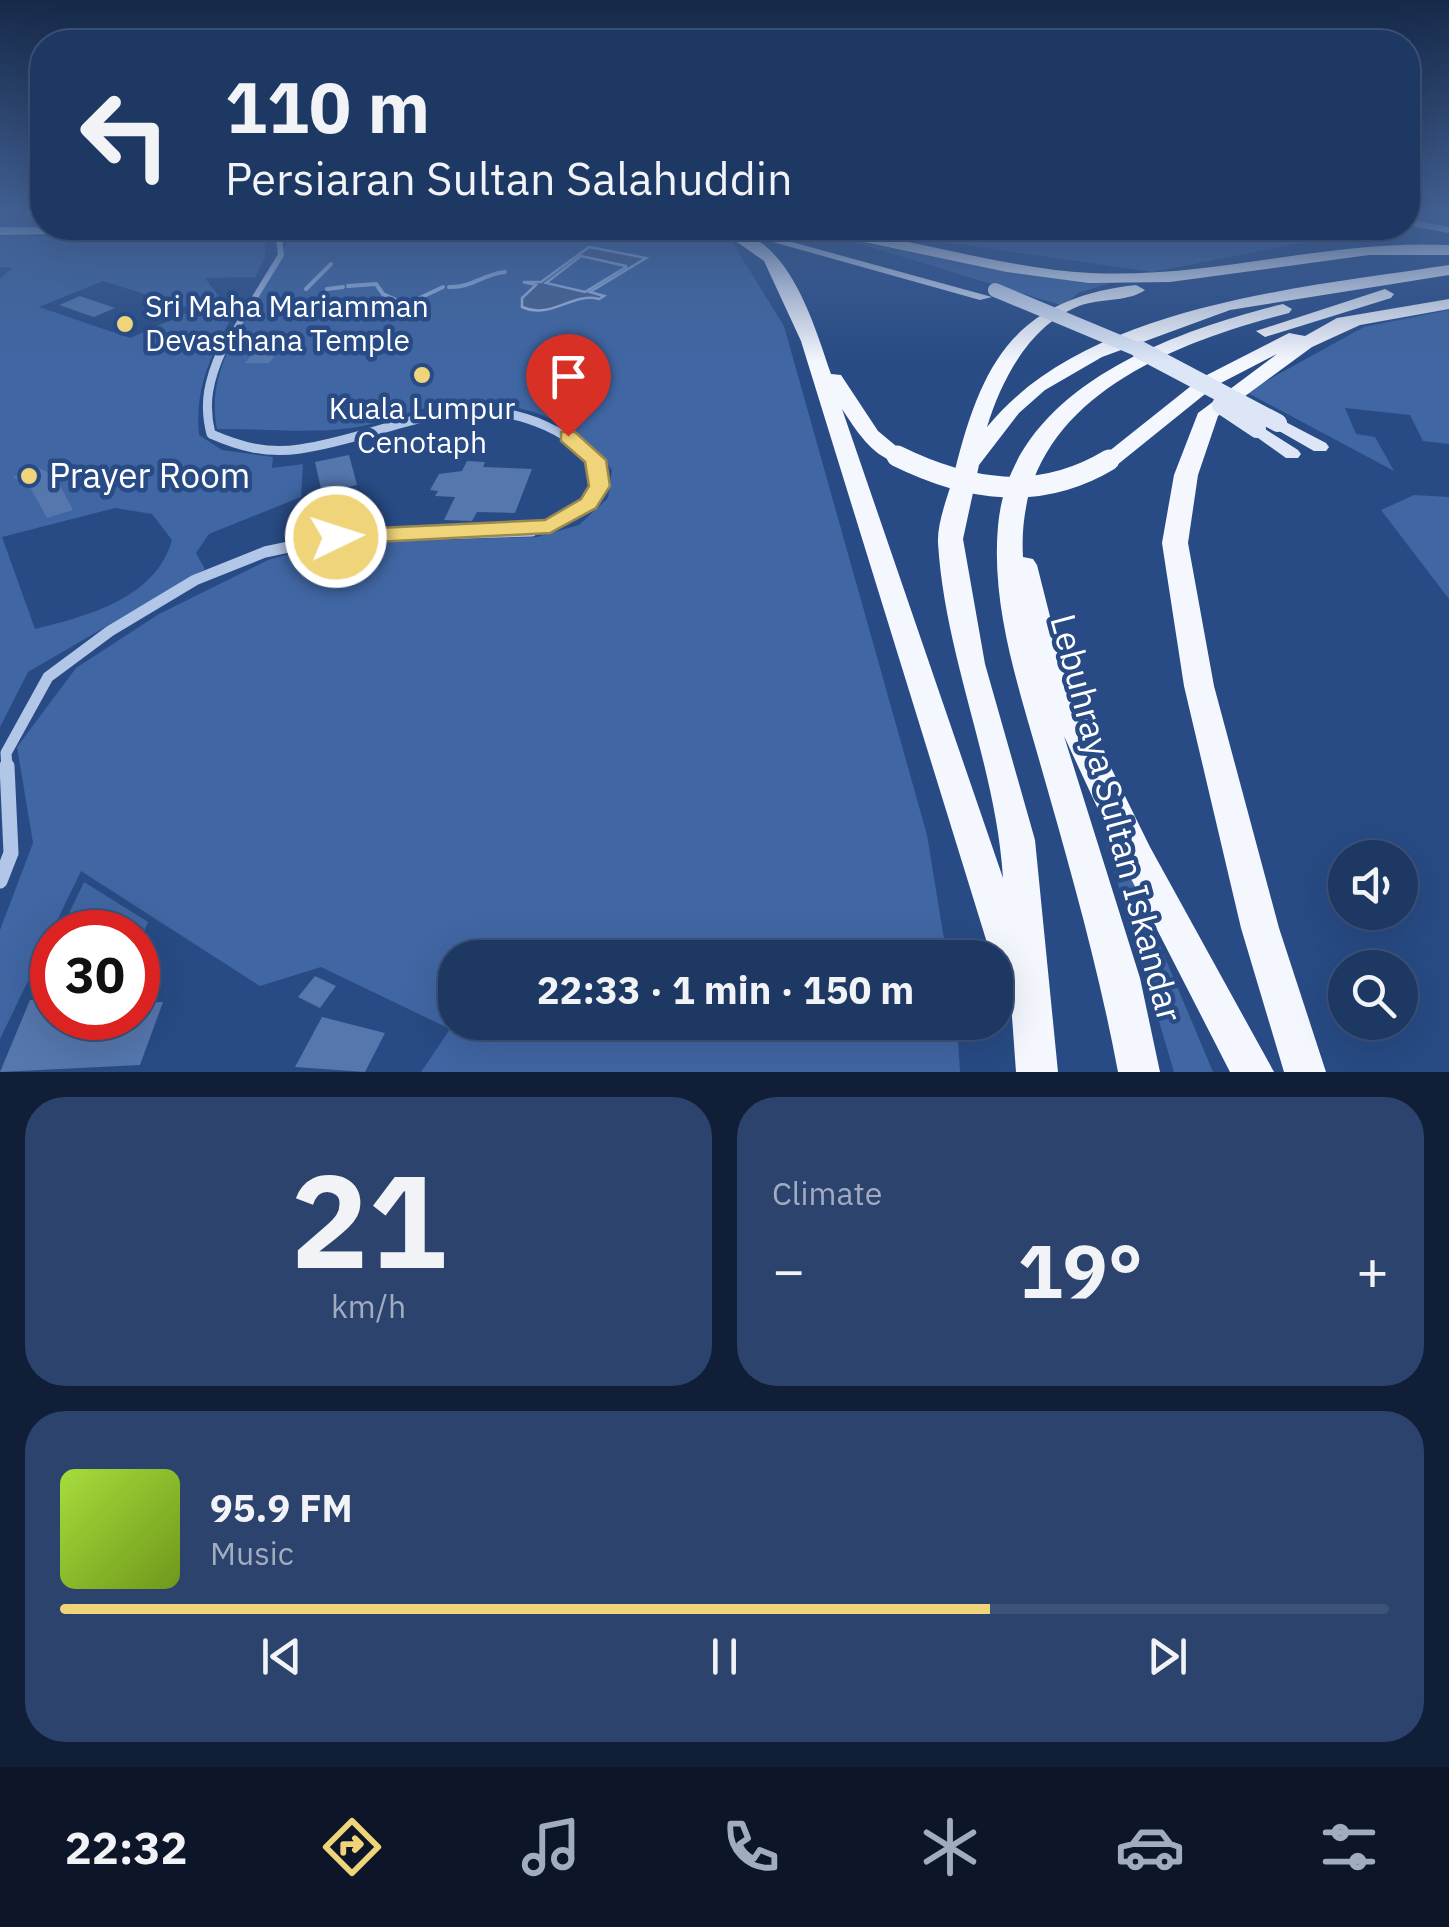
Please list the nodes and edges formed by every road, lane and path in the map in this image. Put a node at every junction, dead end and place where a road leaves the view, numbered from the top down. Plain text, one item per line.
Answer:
1 (276, 262) edge
2 (775, 262) edge
3 (881, 262) edge
4 (910, 262) edge
5 (986, 262) edge
6 (1245, 262) edge
7 (1271, 262) edge
8 (1282, 262) edge
9 (924, 266) junction
10 (910, 273) junction
11 (1194, 274) junction
12 (1447, 280) edge
13 (990, 294) junction
14 (1384, 294) junction
15 (1449, 304) edge
16 (1357, 319) junction
17 (810, 341) junction
18 (1166, 413) junction
19 (1275, 431) junction
20 (1320, 447) dead end
21 (1292, 454) dead end
22 (968, 464) junction
23 (1012, 516) junction
24 (0, 881) edge
25 (1031, 1019) junction
26 (1037, 1072) edge
27 (1139, 1072) edge
28 (1253, 1072) edge
29 (1306, 1072) edge

1 - 24 street
2 - 17 main road
3 - 10 street
4 - 9 street
5 - 11 main road
6 - 11 main road
7 - 11 main road
8 - 22 main road
9 - 10 street
9 - 13 street
10 - 13 street
12 - 14 main road, Lebuhraya Sultan Iskandar
12 - 22 main road, Lebuhraya Sultan Iskandar
13 - 19 street, bridge
14 - 18 main road
14 - 23 main road, Lebuhraya Sultan Iskandar
15 - 16 main road
16 - 18 main road
16 - 29 main road
17 - 18 main road, bridge
17 - 25 main road
19 - 20 street
19 - 21 street
22 - 25 main road, Lebuhraya Sultan Iskandar
23 - 27 main road, Lebuhraya Sultan Iskandar
23 - 28 main road
25 - 26 main road, Lebuhraya Sultan Iskandar

